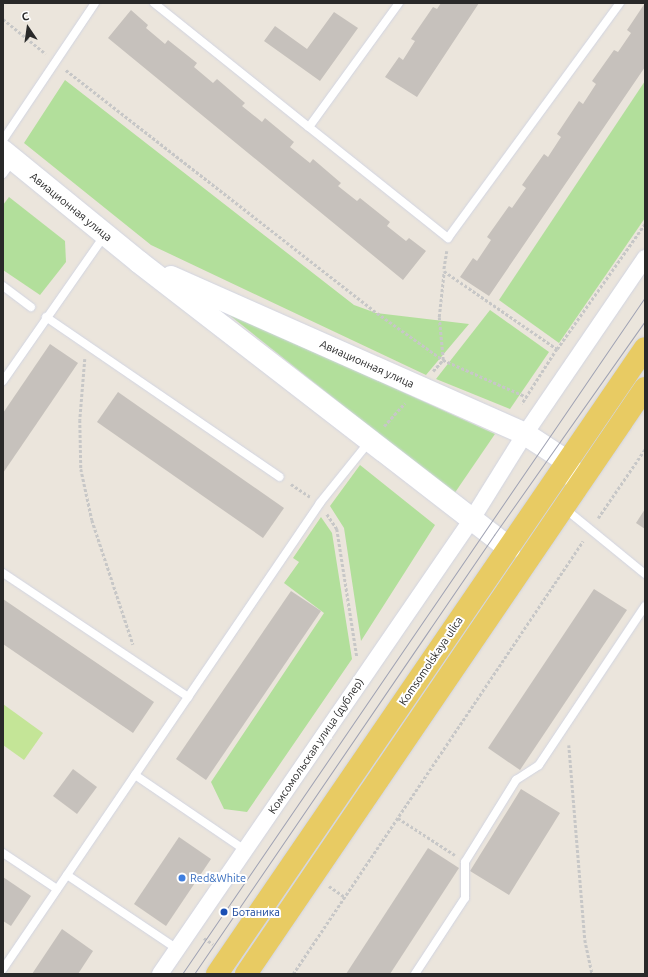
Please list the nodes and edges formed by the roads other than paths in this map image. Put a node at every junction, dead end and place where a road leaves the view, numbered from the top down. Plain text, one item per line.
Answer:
1 (95, 3) edge
2 (154, 3) edge
3 (399, 3) edge
4 (620, 3) edge
5 (309, 127) junction
6 (3, 140) edge
7 (7, 161) edge
8 (105, 235) junction
9 (645, 258) edge
10 (139, 262) junction
11 (3, 286) edge
12 (31, 307) dead end
13 (46, 317) junction
14 (645, 348) edge
15 (3, 382) edge
16 (645, 388) edge
17 (516, 430) junction
18 (370, 441) junction
19 (568, 462) junction
20 (280, 477) road end
21 (578, 486) junction
22 (564, 508) junction
23 (472, 519) junction
24 (509, 548) junction
25 (3, 573) edge
26 (645, 574) edge
27 (645, 606) edge
28 (188, 697) junction
29 (134, 775) junction
30 (245, 850) junction
31 (3, 853) edge
32 (67, 874) junction
33 (57, 889) junction
34 (177, 949) junction
35 (3, 969) edge
36 (219, 973) edge
37 (160, 974) edge
38 (246, 974) edge
39 (415, 974) edge

1 - 6 lane
2 - 5 lane
3 - 5 lane
4 - 5 lane
7 - 8 main road, Авиационная улица
8 - 10 main road, Авиационная улица
8 - 13 lane
9 - 17 street, Комсомольская улица (дублер)
10 - 17 main road, Авиационная улица
10 - 18 main road, Авиационная улица
11 - 12 lane
13 - 15 lane
13 - 20 lane
14 - 19 main road, Komsomolskaya ulica
16 - 21 main road
17 - 19 main road, Авиационная улица
17 - 23 street, Комсомольская улица (дублер)
18 - 23 main road, Авиационная улица
18 - 28 lane
19 - 21 main road
19 - 24 main road, Komsomolskaya ulica
21 - 22 main road
22 - 26 lane
22 - 38 main road
23 - 24 main road, Авиационная улица
23 - 30 street, Комсомольская улица (дублер)
24 - 36 main road, Komsomolskaya ulica
25 - 28 lane
27 - 39 lane
28 - 29 lane
29 - 30 lane
29 - 32 lane
30 - 34 street, Комсомольская улица (дублер)
31 - 33 lane
32 - 33 lane
32 - 34 lane
33 - 35 lane
34 - 37 street, Комсомольская улица (дублер)

